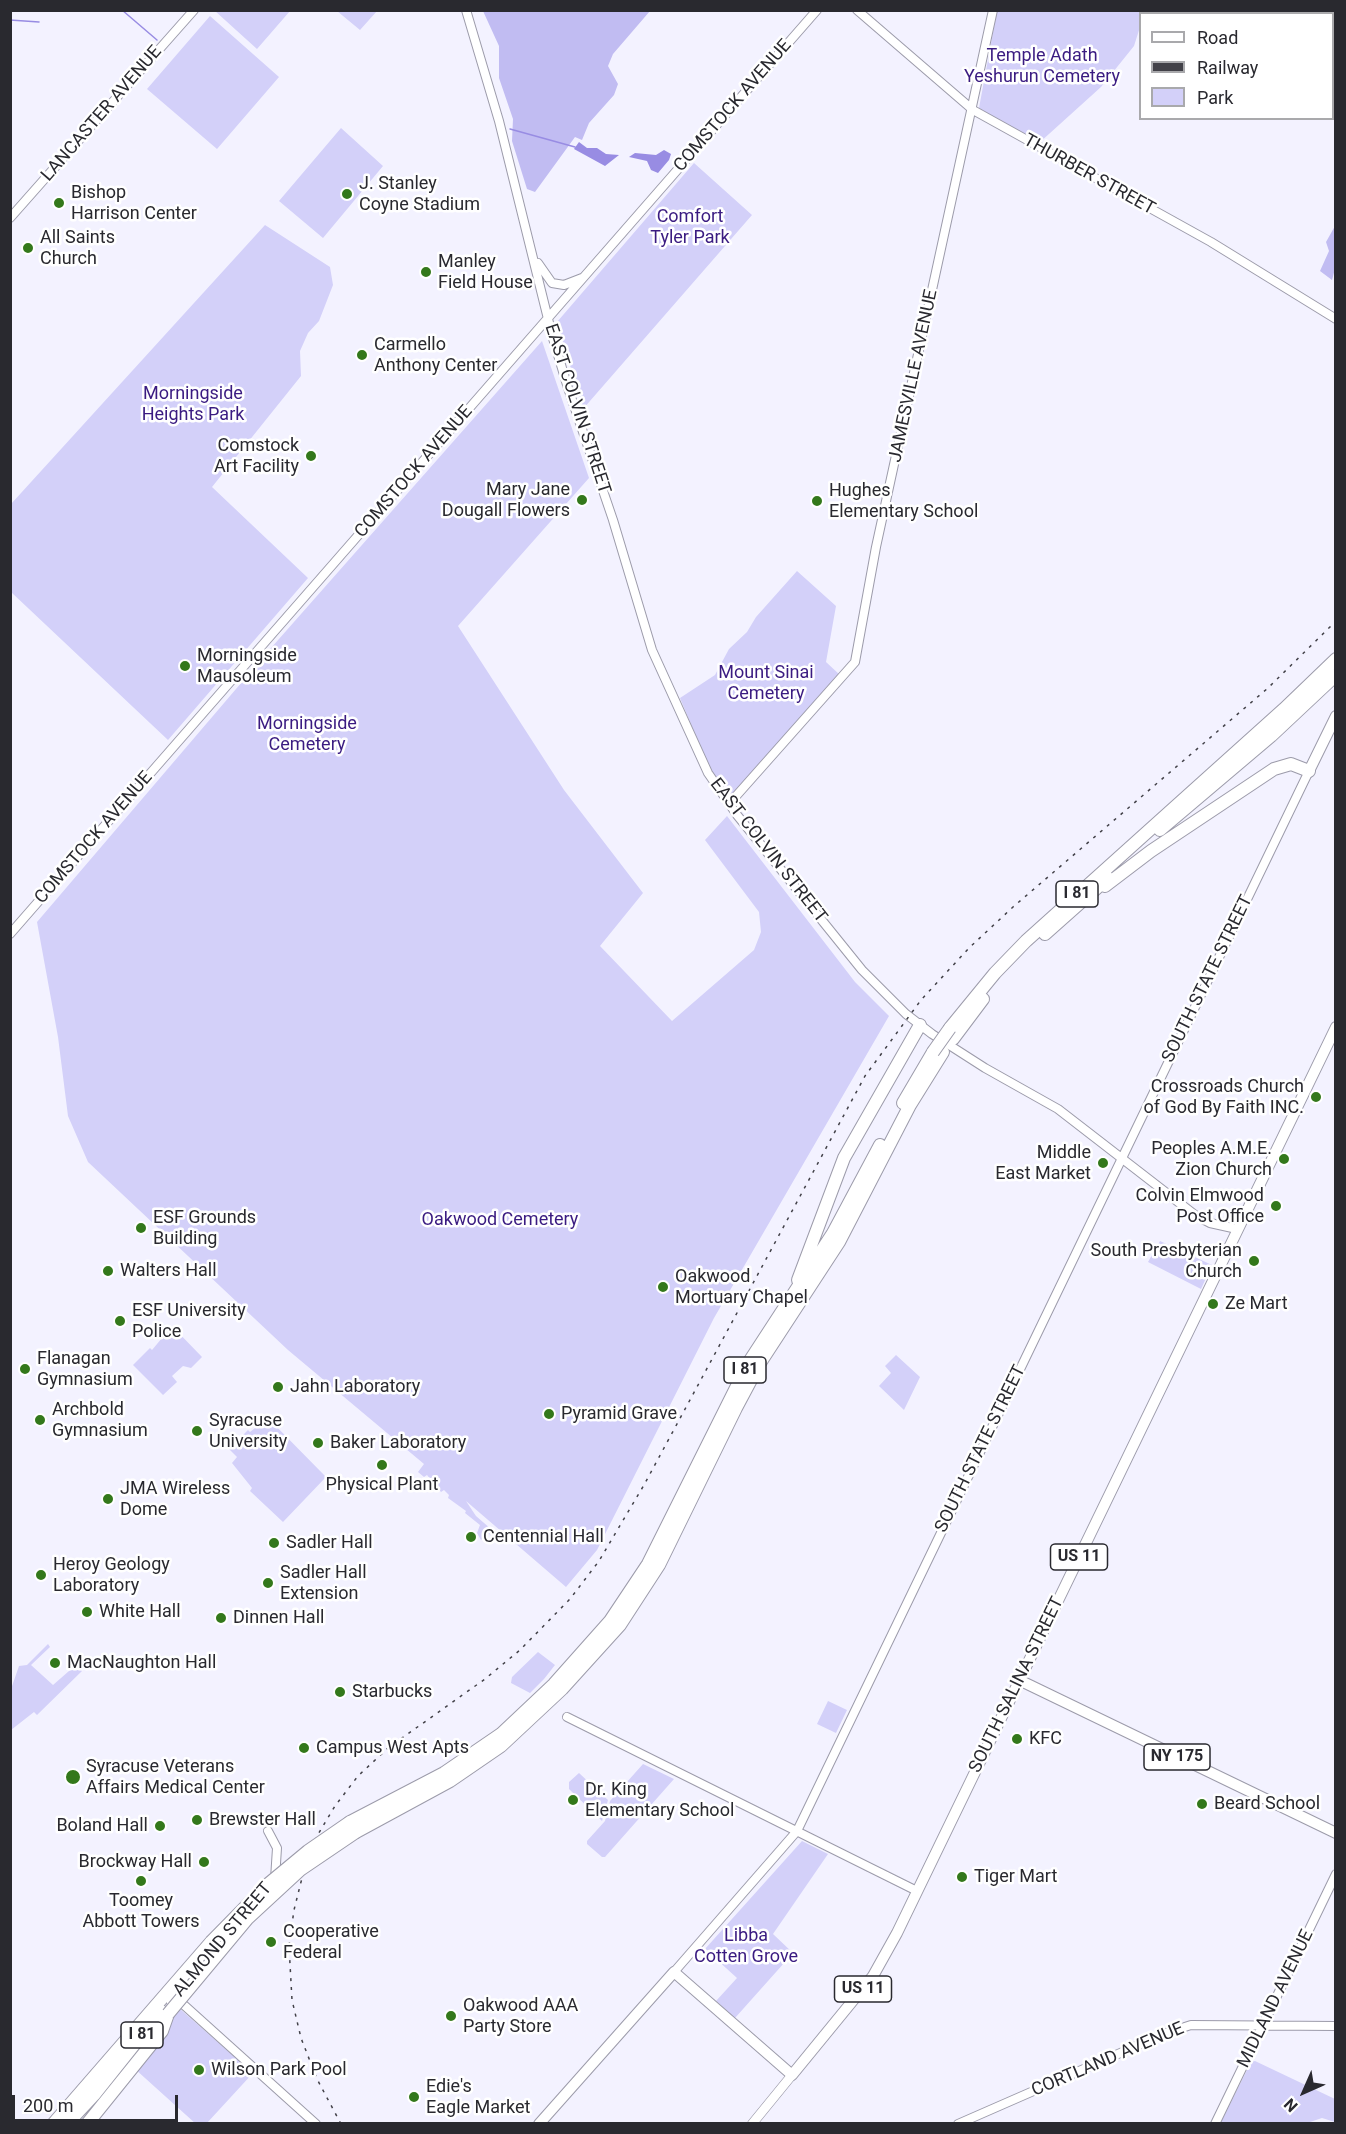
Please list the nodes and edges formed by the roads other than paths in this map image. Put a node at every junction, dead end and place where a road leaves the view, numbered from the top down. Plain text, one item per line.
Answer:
1 (194, 10) edge
2 (466, 10) edge
3 (817, 10) edge
4 (857, 10) edge
5 (993, 10) edge
6 (973, 110) junction
7 (10, 218) edge
8 (534, 255) junction
9 (585, 276) junction
10 (548, 319) junction
11 (1335, 319) edge
12 (1335, 659) edge
13 (1335, 675) edge
14 (1335, 716) edge
15 (1309, 771) junction
16 (729, 804) junction
17 (1075, 908) junction
18 (10, 934) edge
19 (920, 1025) junction
20 (1335, 1027) edge
21 (952, 1034) junction
22 (938, 1052) junction
23 (1121, 1157) junction
24 (1237, 1229) junction
25 (794, 1294) junction
26 (1019, 1680) junction
27 (558, 1687) junction
28 (567, 1717) dead end
29 (353, 1827) junction
30 (268, 1831) dead end
31 (797, 1831) junction
32 (1335, 1833) edge
33 (1335, 1874) edge
34 (917, 1891) junction
35 (212, 1942) junction
36 (674, 1972) junction
37 (175, 1996) junction
38 (168, 2014) junction
39 (1264, 2024) junction
40 (1335, 2026) edge
41 (792, 2075) junction
42 (53, 2124) edge
43 (67, 2124) edge
44 (72, 2124) edge
45 (77, 2124) edge
46 (87, 2124) edge
47 (316, 2124) edge
48 (539, 2124) edge
49 (752, 2124) edge
50 (958, 2124) edge
51 (1215, 2124) edge

1 - 7 street, LANCASTER AVENUE
2 - 8 street, EAST COLVIN STREET
3 - 9 street, COMSTOCK AVENUE
4 - 6 street, THURBER STREET
5 - 6 street, JAMESVILLE AVENUE
6 - 11 street, THURBER STREET
6 - 16 street, JAMESVILLE AVENUE
8 - 9 street
8 - 10 street, EAST COLVIN STREET
9 - 10 street, COMSTOCK AVENUE
10 - 16 street, EAST COLVIN STREET
10 - 18 street, COMSTOCK AVENUE
12 - 21 highway, I 81
13 - 17 highway, I 81
14 - 15 main road, SOUTH STATE STREET
15 - 17 highway
15 - 23 street, SOUTH STATE STREET
16 - 19 street, EAST COLVIN STREET
17 - 21 highway, I 81
19 - 23 street, EAST COLVIN STREET
19 - 25 highway
20 - 24 main road, SOUTH SALINA STREET / US 11
21 - 22 highway, I 81
22 - 25 highway, I 81
22 - 27 highway, I 81
23 - 24 street, EAST COLVIN STREET
23 - 31 street, SOUTH STATE STREET
24 - 26 main road, SOUTH SALINA STREET / US 11
25 - 27 highway, I 81
26 - 32 main road, NY 175
26 - 34 main road, SOUTH SALINA STREET / US 11
27 - 29 highway, I 81
28 - 31 street
29 - 35 highway, I 81, bridge
29 - 38 highway, I 81, bridge
30 - 37 street, ALMOND STREET
31 - 34 street
31 - 36 street, SOUTH STATE STREET
33 - 39 street, MIDLAND AVENUE
34 - 41 main road, SOUTH SALINA STREET / US 11
35 - 42 highway
35 - 43 highway, I 81
36 - 41 main road
36 - 48 main road, SOUTH STATE STREET
37 - 44 street, ALMOND STREET
37 - 47 street
38 - 45 highway, I 81
38 - 46 highway
39 - 40 street, CORTLAND AVENUE
39 - 50 street, CORTLAND AVENUE
39 - 51 street, MIDLAND AVENUE
41 - 49 main road, SOUTH SALINA STREET

